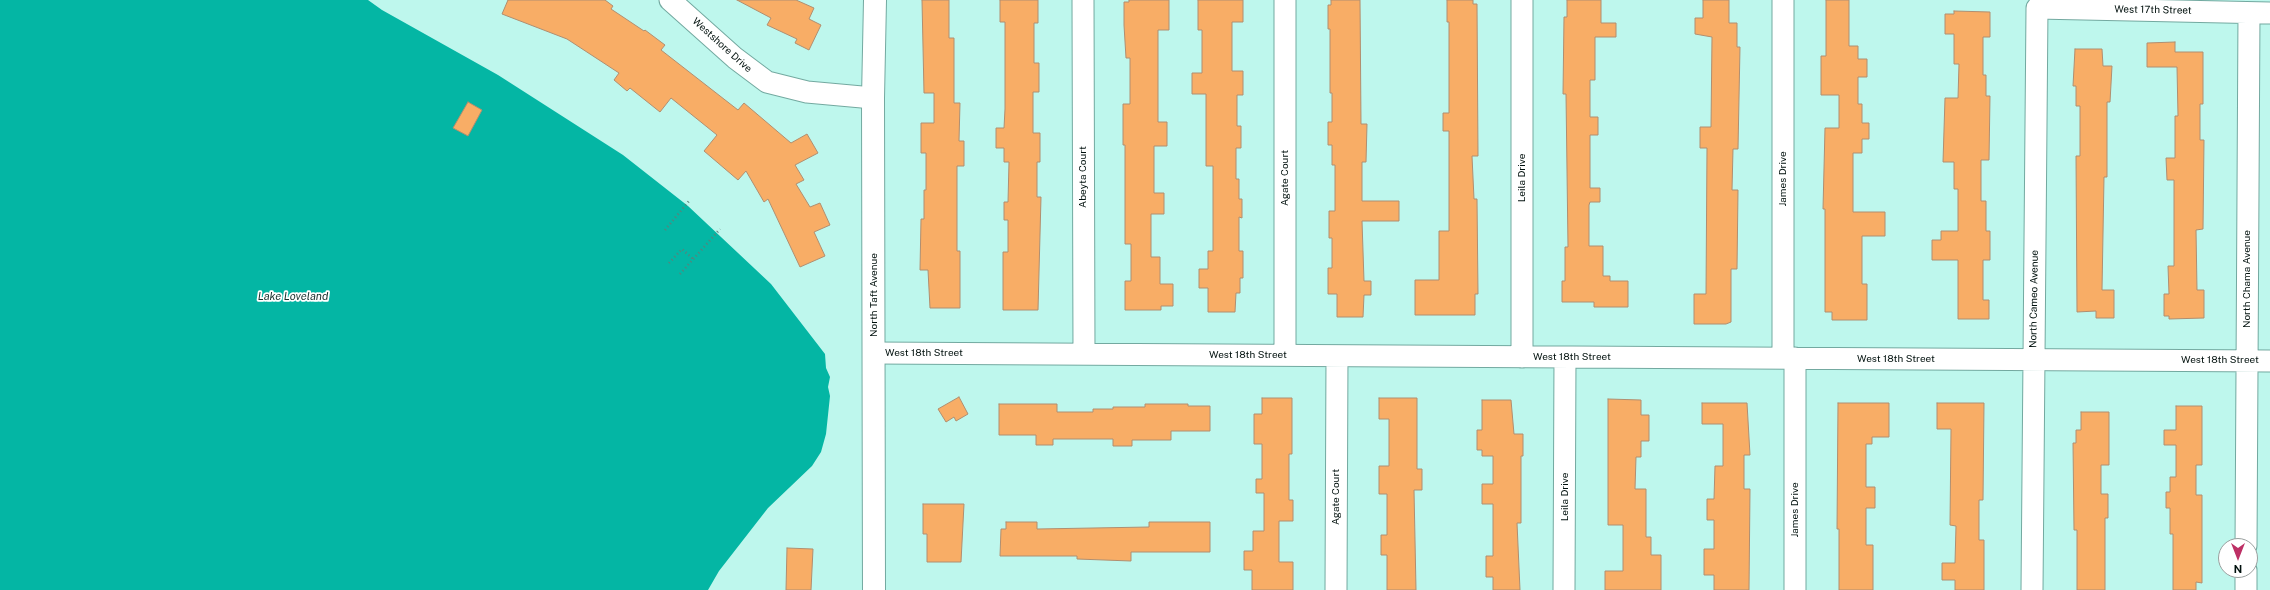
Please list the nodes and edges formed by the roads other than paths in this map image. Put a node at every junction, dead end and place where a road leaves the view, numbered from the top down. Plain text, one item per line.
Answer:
1 (670, 0) edge
2 (875, 0) edge
3 (1083, 0) edge
4 (1285, 0) edge
5 (1522, 0) edge
6 (1783, 0) edge
7 (2037, 8) joint
8 (2248, 12) junction
9 (2270, 13) edge
10 (873, 98) junction
11 (874, 353) junction
12 (1084, 354) junction
13 (1285, 355) junction
14 (1337, 356) junction
15 (1522, 357) junction
16 (1565, 357) junction
17 (1789, 358) junction
18 (2034, 359) junction
19 (2246, 360) junction
20 (2270, 361) edge
21 (2246, 538) edge
22 (2246, 578) edge
23 (874, 590) edge
24 (1336, 590) edge
25 (1564, 590) edge
26 (1795, 590) edge
27 (2032, 590) edge
28 (2246, 590) edge

1 - 10 street, Westshore Drive
2 - 10 main road, North Taft Avenue
3 - 12 street, Abeyta Court
4 - 13 street, Agate Court
5 - 15 street, Leila Drive
6 - 17 street, James Drive
7 - 8 street, West 17th Street
7 - 18 street, North Cameo Avenue
8 - 9 street, West 17th Street
8 - 19 street, North Chama Avenue
10 - 11 main road, North Taft Avenue
11 - 12 street, West 18th Street
11 - 23 main road, North Taft Avenue
12 - 13 street, West 18th Street
13 - 14 street, West 18th Street
14 - 15 street, West 18th Street
14 - 24 street, Agate Court
15 - 16 street, West 18th Street
16 - 17 street, West 18th Street
16 - 25 street, Leila Drive
17 - 18 street, West 18th Street
17 - 26 street, James Drive
18 - 19 street, West 18th Street
18 - 27 street, North Cameo Avenue
19 - 20 street, West 18th Street
19 - 21 street, North Chama Avenue
22 - 28 street

